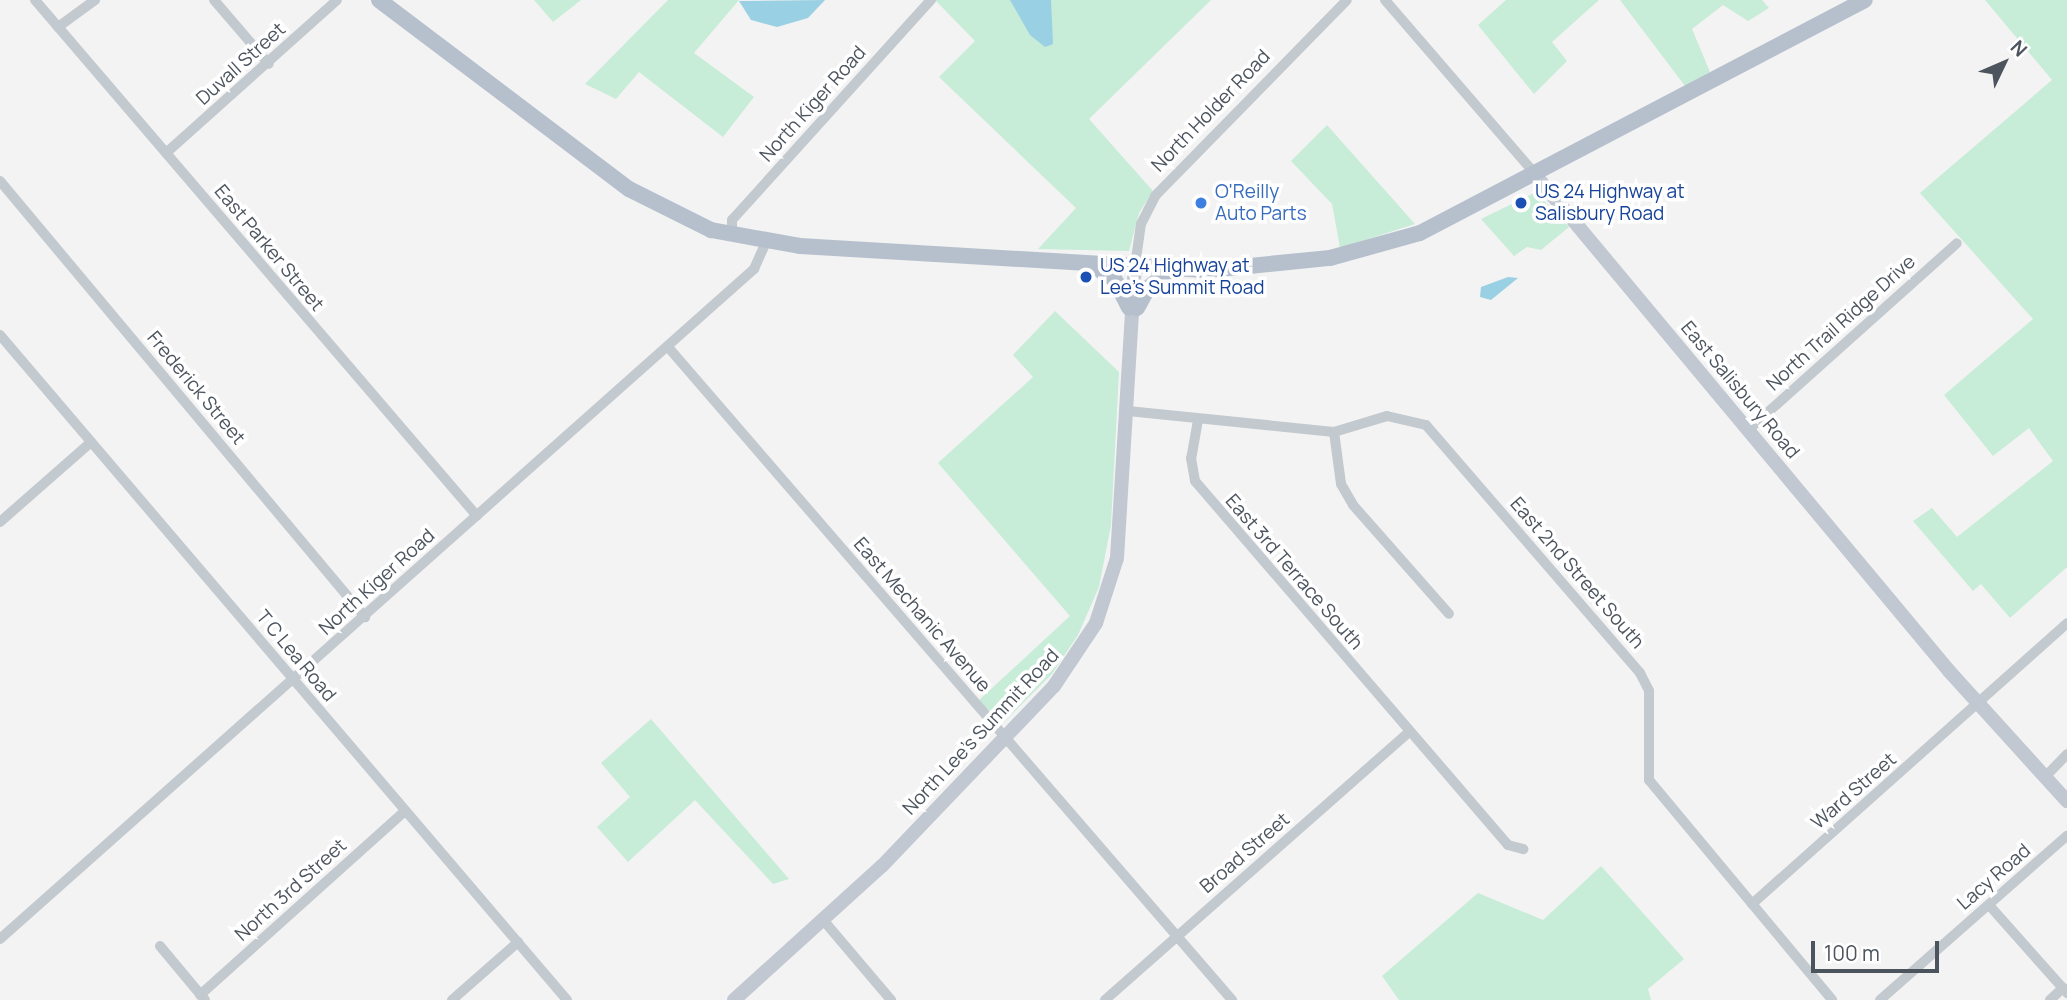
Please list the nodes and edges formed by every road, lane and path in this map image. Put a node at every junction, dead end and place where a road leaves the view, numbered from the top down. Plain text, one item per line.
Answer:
1 (35, 0) edge
2 (94, 0) edge
3 (214, 0) edge
4 (337, 0) edge
5 (379, 0) edge
6 (931, 0) edge
7 (1347, 0) edge
8 (1385, 0) edge
9 (1866, 0) edge
10 (58, 27) junction
11 (269, 64) junction
12 (166, 153) junction
13 (1537, 177) junction
14 (0, 181) edge
15 (732, 236) junction
16 (766, 243) junction
17 (1957, 243) dead end
18 (1089, 264) junction
19 (1135, 266) junction
20 (1174, 268) junction
21 (1133, 308) junction
22 (0, 335) edge
23 (668, 347) junction
24 (1128, 411) junction
25 (1198, 420) junction
26 (1748, 430) junction
27 (1334, 432) junction
28 (91, 442) junction
29 (477, 516) junction
30 (0, 522) edge
31 (1449, 614) dead end
32 (365, 617) junction
33 (2067, 623) edge
34 (293, 680) junction
35 (1979, 704) junction
36 (1409, 732) junction
37 (1004, 738) junction
38 (2067, 754) edge
39 (2045, 777) junction
40 (2067, 801) edge
41 (405, 811) junction
42 (2067, 836) edge
43 (1523, 849) dead end
44 (1752, 904) junction
45 (1989, 905) junction
46 (824, 920) junction
47 (1176, 936) junction
48 (0, 939) edge
49 (518, 942) junction
50 (160, 946) dead end
51 (2065, 991) edge
52 (203, 997) edge
53 (452, 1000) edge
54 (567, 1000) edge
55 (734, 1000) edge
56 (891, 1000) edge
57 (1105, 1000) edge
58 (1232, 1000) edge
59 (1832, 1000) edge
60 (1881, 1000) edge
61 (2050, 1000) edge

1 - 10 street, East Parker Street
2 - 10 street
3 - 11 street
4 - 11 street, Duvall Street
5 - 15 main road
6 - 15 street, North Kiger Road
7 - 19 street, North Holder Road
8 - 13 street, East Salisbury Road
9 - 13 main road
10 - 12 street, East Parker Street
11 - 12 street, Duvall Street
12 - 29 street, East Parker Street
13 - 20 main road
13 - 26 main road, East Salisbury Road
14 - 32 street, Frederick Street
15 - 16 main road
16 - 18 main road
16 - 23 street, North Kiger Road
17 - 26 street, North Trail Ridge Drive
18 - 19 main road
18 - 21 main road
19 - 20 main road
19 - 21 main road, North Lee's Summit Road
20 - 21 main road
21 - 24 main road, North Lee's Summit Road
22 - 28 street, T C Lea Road
23 - 29 street, North Kiger Road
23 - 37 street, East Mechanic Avenue
24 - 25 street, East 2nd Street South
24 - 37 main road, North Lee's Summit Road
25 - 27 street, East 2nd Street South
25 - 36 street, East 3rd Terrace South
26 - 35 main road, East Salisbury Road
27 - 31 street
27 - 44 street, East 2nd Street South
28 - 30 street
28 - 34 street, T C Lea Road
29 - 32 street, North Kiger Road
32 - 34 street, North Kiger Road
33 - 35 street, Ward Street
34 - 41 street, T C Lea Road
34 - 48 street, North Kiger Road
35 - 39 main road, East Salisbury Road
35 - 44 street, Ward Street
36 - 43 street, East 3rd Terrace South
36 - 47 street, Broad Street
37 - 46 main road, North Lee's Summit Road
37 - 47 street, East Mechanic Avenue
38 - 39 street
39 - 40 main road, East Salisbury Road
41 - 49 street, T C Lea Road
41 - 52 street, North 3rd Street
42 - 45 street, Lacy Road
44 - 59 street, East 2nd Street South
45 - 51 street
45 - 60 street, Lacy Road
46 - 55 main road, North Lee's Summit Road
46 - 56 street
47 - 57 street, Broad Street
47 - 58 street, East Mechanic Avenue
49 - 53 street
49 - 54 street, T C Lea Road
50 - 52 street
51 - 61 street

